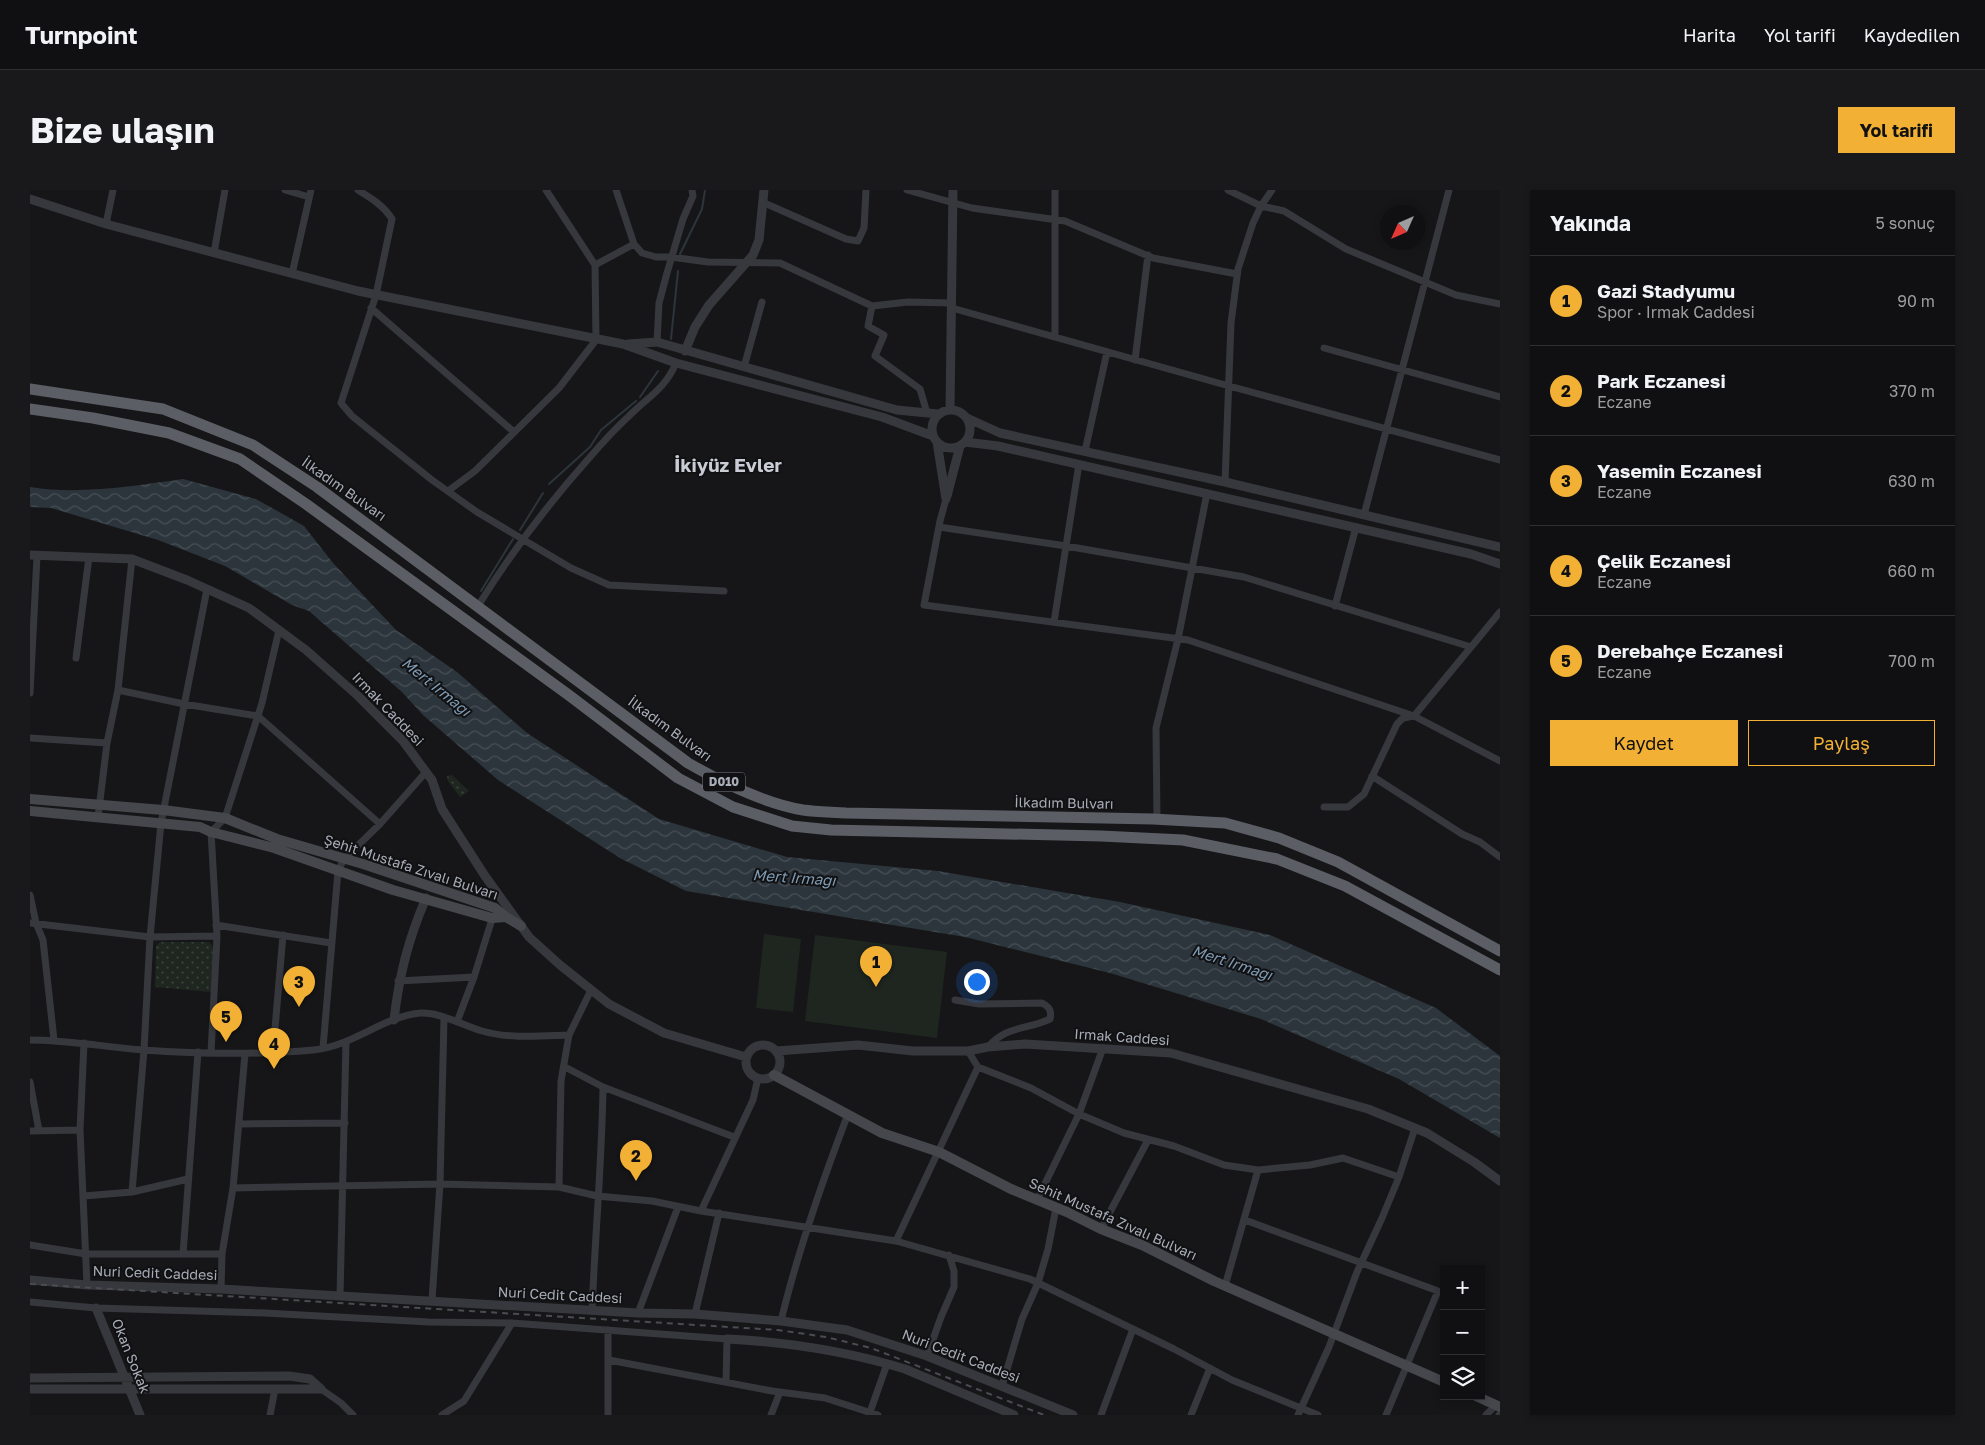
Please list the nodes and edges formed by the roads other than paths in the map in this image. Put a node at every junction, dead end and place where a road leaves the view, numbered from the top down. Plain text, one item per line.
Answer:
1 (113, 190) edge
2 (225, 190) edge
3 (285, 190) edge
4 (358, 190) edge
5 (546, 190) edge
6 (616, 190) edge
7 (692, 190) edge
8 (764, 190) edge
9 (866, 190) edge
10 (907, 190) edge
11 (953, 190) edge
12 (1056, 190) edge
13 (1228, 190) edge
14 (1272, 190) edge
15 (1449, 190) edge
16 (310, 194) edge
17 (30, 200) edge
18 (762, 202) junction
19 (953, 202) junction
20 (1261, 206) junction
21 (1056, 219) junction
22 (106, 224) junction
23 (634, 244) junction
24 (214, 253) junction
25 (1148, 256) junction
26 (671, 257) junction
27 (747, 262) junction
28 (595, 265) junction
29 (292, 274) junction
30 (1237, 274) junction
31 (1425, 282) junction
32 (376, 296) junction
33 (762, 302) dead end
34 (1500, 304) edge
35 (952, 305) junction
36 (872, 306) junction
37 (371, 308) junction
38 (1055, 337) junction
39 (596, 340) junction
40 (657, 342) junction
41 (623, 344) junction
42 (1324, 348) dead end
43 (685, 351) junction
44 (1107, 352) junction
45 (1135, 360) junction
46 (676, 363) junction
47 (744, 367) junction
48 (1402, 370) junction
49 (1229, 386) junction
50 (30, 389) edge
51 (1500, 397) edge
52 (30, 409) edge
53 (950, 410) junction
54 (927, 413) junction
55 (938, 414) junction
56 (967, 418) junction
57 (1386, 429) junction
58 (514, 432) junction
59 (935, 439) junction
60 (963, 444) junction
61 (1085, 451) junction
62 (1500, 460) edge
63 (1079, 464) junction
64 (1225, 482) junction
65 (448, 491) junction
66 (1207, 494) junction
67 (946, 499) junction
68 (1364, 515) junction
69 (939, 527) junction
70 (1356, 527) junction
71 (525, 539) junction
72 (1066, 546) junction
73 (1500, 547) edge
74 (33, 556) edge
75 (89, 557) junction
76 (132, 559) junction
77 (1500, 564) edge
78 (1192, 567) junction
79 (207, 589) junction
80 (724, 591) dead end
81 (478, 606) junction
82 (1335, 606) junction
83 (1500, 612) edge
84 (1054, 622) junction
85 (279, 630) junction
86 (1178, 639) junction
87 (1470, 646) junction
88 (76, 658) dead end
89 (118, 690) junction
90 (30, 693) edge
91 (184, 704) junction
92 (258, 716) junction
93 (1414, 716) junction
94 (30, 738) edge
95 (107, 743) junction
96 (1500, 761) edge
97 (426, 772) junction
98 (1372, 776) junction
99 (30, 799) edge
100 (98, 806) junction
101 (1324, 807) dead end
102 (163, 810) junction
103 (30, 811) edge
104 (98, 816) junction
105 (225, 818) junction
106 (1157, 820) junction
107 (160, 823) junction
108 (380, 824) junction
109 (211, 832) junction
110 (1500, 857) edge
111 (344, 859) junction
112 (338, 871) junction
113 (30, 895) edge
114 (426, 898) junction
115 (494, 913) junction
116 (33, 923) edge
117 (216, 925) junction
118 (521, 926) junction
119 (283, 935) junction
120 (217, 936) junction
121 (150, 937) junction
122 (331, 943) junction
123 (1500, 951) edge
124 (1500, 970) edge
125 (474, 977) junction
126 (398, 981) junction
127 (591, 990) junction
128 (955, 1000) dead end
129 (444, 1018) junction
130 (394, 1020) junction
131 (457, 1022) junction
132 (569, 1035) junction
133 (30, 1040) edge
134 (54, 1040) junction
135 (346, 1042) junction
136 (84, 1043) junction
137 (988, 1046) junction
138 (323, 1048) junction
139 (1103, 1048) junction
140 (144, 1050) junction
141 (777, 1051) junction
142 (198, 1052) junction
143 (273, 1052) junction
144 (968, 1052) junction
145 (211, 1053) junction
146 (245, 1054) junction
147 (746, 1057) junction
148 (565, 1067) junction
149 (978, 1067) junction
150 (774, 1075) junction
151 (758, 1078) junction
152 (30, 1082) edge
153 (604, 1086) junction
154 (848, 1114) junction
155 (1079, 1114) junction
156 (345, 1123) junction
157 (239, 1124) junction
158 (1415, 1128) junction
159 (80, 1130) junction
160 (30, 1131) edge
161 (39, 1131) junction
162 (734, 1137) junction
163 (1148, 1140) junction
164 (939, 1152) junction
165 (1258, 1170) junction
166 (1399, 1177) junction
167 (188, 1179) junction
168 (1500, 1181) edge
169 (440, 1184) junction
170 (344, 1186) junction
171 (559, 1187) junction
172 (233, 1188) junction
173 (132, 1192) junction
174 (84, 1196) junction
175 (597, 1196) junction
176 (1037, 1200) junction
177 (678, 1207) junction
178 (1056, 1208) junction
179 (701, 1211) junction
180 (719, 1213) junction
181 (1245, 1220) junction
182 (807, 1226) junction
183 (1102, 1229) junction
184 (896, 1241) junction
185 (30, 1245) edge
186 (86, 1254) junction
187 (183, 1254) junction
188 (222, 1254) junction
189 (949, 1255) junction
190 (1362, 1261) junction
191 (30, 1280) edge
192 (1038, 1283) junction
193 (87, 1285) junction
194 (1226, 1286) junction
195 (221, 1289) junction
196 (340, 1296) junction
197 (432, 1300) junction
198 (30, 1302) edge
199 (96, 1308) junction
200 (592, 1310) junction
201 (638, 1313) junction
202 (695, 1314) junction
203 (781, 1321) junction
204 (512, 1323) junction
205 (1133, 1329) junction
206 (608, 1330) junction
207 (1333, 1334) junction
208 (727, 1339) junction
209 (927, 1356) junction
210 (609, 1360) junction
211 (887, 1364) junction
212 (1407, 1366) junction
213 (1210, 1368) junction
214 (124, 1377) junction
215 (30, 1378) edge
216 (1440, 1380) edge
217 (726, 1382) junction
218 (1002, 1386) junction
219 (30, 1389) edge
220 (129, 1389) junction
221 (274, 1389) junction
222 (320, 1389) junction
223 (780, 1392) junction
224 (1483, 1400) edge
225 (1303, 1408) junction
226 (1499, 1410) edge
227 (869, 1414) edge
228 (140, 1415) edge
229 (270, 1415) edge
230 (353, 1415) edge
231 (442, 1415) edge
232 (608, 1415) edge
233 (771, 1415) edge
234 (878, 1415) edge
235 (1014, 1415) edge
236 (1073, 1415) edge
237 (1101, 1415) edge
238 (1191, 1415) edge
239 (1298, 1415) edge
240 (1318, 1415) edge
241 (1386, 1415) edge
242 (1486, 1415) edge

1 - 22 street
2 - 24 street
3 - 16 street
4 - 32 street
5 - 28 street
6 - 23 street
7 - 26 street
8 - 18 street
9 - 18 street
10 - 19 street
11 - 19 street
12 - 21 street
13 - 20 street
14 - 20 street
15 - 31 street
16 - 29 street
17 - 22 street
18 - 27 street
19 - 21 street
19 - 35 street
20 - 30 street
20 - 31 street
21 - 25 street
21 - 38 street
22 - 24 street
23 - 26 street
23 - 28 street
24 - 29 street
25 - 30 street
25 - 45 street
26 - 27 street
26 - 40 street
27 - 36 street
27 - 43 street
28 - 39 street
29 - 32 street
30 - 49 street
31 - 34 street
31 - 48 street
32 - 37 street
32 - 39 street
33 - 47 street
35 - 36 street
35 - 38 street
35 - 53 street
36 - 54 street
37 - 58 street
37 - 65 street
38 - 44 street
39 - 41 street
39 - 58 street
40 - 41 street
40 - 43 street
41 - 46 street
42 - 48 street
43 - 47 street
44 - 45 street
44 - 61 street
45 - 49 street
46 - 59 street
46 - 71 street
47 - 54 street
48 - 51 street
48 - 57 street
49 - 57 street
49 - 64 street
50 - 81 highway, İlkadım Bulvarı / D010
52 - 124 highway, D010
53 - 55 street
53 - 56 street
54 - 55 street
55 - 59 street
56 - 60 street
56 - 61 street
57 - 62 street
57 - 68 street
58 - 65 street
59 - 60 street
59 - 67 street
60 - 63 street
60 - 67 street
61 - 64 street
63 - 66 street
63 - 72 street
64 - 68 street
65 - 71 street
66 - 70 street
66 - 78 street
67 - 69 street
68 - 73 street
69 - 72 street
69 - 84 street
70 - 77 street
70 - 82 street
71 - 80 street
71 - 81 street
72 - 78 street
72 - 84 street
74 - 75 street, Irmak Caddesi
74 - 90 street
75 - 76 street, Irmak Caddesi
75 - 88 street
76 - 79 street, Irmak Caddesi
76 - 89 street
78 - 82 street
78 - 86 street
79 - 85 street, Irmak Caddesi
79 - 91 street
81 - 106 highway, İlkadım Bulvarı / D010
82 - 87 street
83 - 87 street
84 - 86 street
85 - 92 street
85 - 97 street, Irmak Caddesi
86 - 93 street
86 - 106 street
87 - 93 street
89 - 91 street
89 - 95 street
91 - 92 street
91 - 102 street
92 - 105 street
92 - 108 street
93 - 96 street
93 - 98 street
94 - 95 street
95 - 100 street
97 - 108 street
97 - 118 street, Irmak Caddesi
98 - 101 street
98 - 110 street
99 - 100 main road, Şehit Mustafa Zıvalı Bulvarı
100 - 102 main road, Şehit Mustafa Zıvalı Bulvarı
100 - 104 street
102 - 105 main road, Şehit Mustafa Zıvalı Bulvarı
102 - 107 street
103 - 104 main road, Şehit Mustafa Zıvalı Bulvarı
104 - 107 main road, Şehit Mustafa Zıvalı Bulvarı
105 - 109 street
105 - 111 main road, Şehit Mustafa Zıvalı Bulvarı
106 - 123 highway, İlkadım Bulvarı / D010
107 - 109 main road, Şehit Mustafa Zıvalı Bulvarı
107 - 121 street
108 - 111 street
109 - 112 main road, Şehit Mustafa Zıvalı Bulvarı
109 - 117 street
111 - 112 street
111 - 115 main road, Şehit Mustafa Zıvalı Bulvarı
112 - 114 main road, Şehit Mustafa Zıvalı Bulvarı
112 - 122 street
113 - 116 street
114 - 115 main road, Şehit Mustafa Zıvalı Bulvarı
114 - 126 street
115 - 118 main road, Şehit Mustafa Zıvalı Bulvarı
115 - 125 street
116 - 121 street
116 - 134 street
117 - 119 street
117 - 120 street
118 - 127 street, Irmak Caddesi
119 - 122 street
119 - 143 street
120 - 121 street
120 - 145 street
121 - 140 street
122 - 138 street
125 - 126 street
125 - 131 street
126 - 130 street
127 - 132 street
127 - 147 street, Irmak Caddesi
128 - 137 street
129 - 130 street
129 - 131 street
129 - 169 street
130 - 135 street
131 - 132 street
132 - 148 street
133 - 134 street
134 - 136 street
135 - 138 street
135 - 156 street
136 - 140 street
136 - 159 street
137 - 139 street, Irmak Caddesi
137 - 144 street, Irmak Caddesi
138 - 143 street
139 - 155 street
139 - 158 street, Irmak Caddesi
140 - 142 street
140 - 173 street
141 - 144 street, Irmak Caddesi
141 - 147 street
141 - 150 street
142 - 145 street
142 - 167 street
143 - 146 street
144 - 149 street
145 - 146 street
146 - 157 street
147 - 151 street
148 - 153 street
148 - 171 street
149 - 155 street
149 - 164 street
150 - 151 street
150 - 154 main road, Sehit Mustafa Zıvalı Bulvarı
151 - 162 street
152 - 161 street
153 - 162 street
153 - 175 street
154 - 164 main road, Sehit Mustafa Zıvalı Bulvarı
154 - 182 street
155 - 163 street
155 - 176 street
156 - 157 street
156 - 170 street
157 - 172 street
158 - 166 street
158 - 168 street, Irmak Caddesi
159 - 161 street
159 - 174 street
160 - 161 street
162 - 179 street
163 - 165 street
163 - 183 street
164 - 176 main road, Sehit Mustafa Zıvalı Bulvarı
164 - 184 street
165 - 166 street
165 - 181 street
166 - 190 street
167 - 173 street
167 - 187 street
169 - 170 street
169 - 171 street
169 - 197 street
170 - 172 street
170 - 196 street
171 - 175 street
172 - 188 street
173 - 174 street
174 - 186 street
175 - 177 street
175 - 200 street
176 - 178 main road, Sehit Mustafa Zıvalı Bulvarı
177 - 179 street
177 - 201 street
178 - 183 main road, Sehit Mustafa Zıvalı Bulvarı
178 - 192 street
179 - 180 street
180 - 182 street
180 - 202 street
181 - 190 street
181 - 194 street
182 - 184 street
182 - 203 street
183 - 194 main road, Sehit Mustafa Zıvalı Bulvarı
184 - 189 street
185 - 186 street
186 - 187 street
186 - 193 street
187 - 188 street
188 - 195 street
189 - 192 street
189 - 209 street
190 - 207 street
190 - 212 street
191 - 193 street, Nuri Cedit Caddesi
192 - 205 street
192 - 218 street
193 - 195 street, Nuri Cedit Caddesi
194 - 207 main road, Sehit Mustafa Zıvalı Bulvarı
195 - 196 street, Nuri Cedit Caddesi
196 - 197 street, Nuri Cedit Caddesi
197 - 200 street, Nuri Cedit Caddesi
198 - 199 street
199 - 204 street
199 - 214 street, Okan Sokak
200 - 201 street, Nuri Cedit Caddesi
201 - 202 street, Nuri Cedit Caddesi
202 - 203 street, Nuri Cedit Caddesi
203 - 209 street, Nuri Cedit Caddesi
204 - 206 street
204 - 231 street
205 - 213 street
205 - 237 street
206 - 208 street
206 - 210 street
207 - 212 main road, Sehit Mustafa Zıvalı Bulvarı
207 - 225 street
208 - 211 street
208 - 217 street
209 - 218 street, Nuri Cedit Caddesi
210 - 217 street
210 - 232 street
211 - 227 street
211 - 235 street
212 - 216 main road, Sehit Mustafa Zıvalı Bulvarı
212 - 241 street
213 - 225 street
213 - 238 street
214 - 215 street
214 - 220 street, Okan Sokak
214 - 222 street
217 - 223 street
218 - 236 street, Nuri Cedit Caddesi
219 - 220 street
220 - 221 street
220 - 228 street, Okan Sokak
221 - 222 street
221 - 229 street
222 - 230 street
223 - 227 street
223 - 233 street
224 - 226 main road
225 - 239 street
225 - 240 street
226 - 242 street
227 - 234 street

